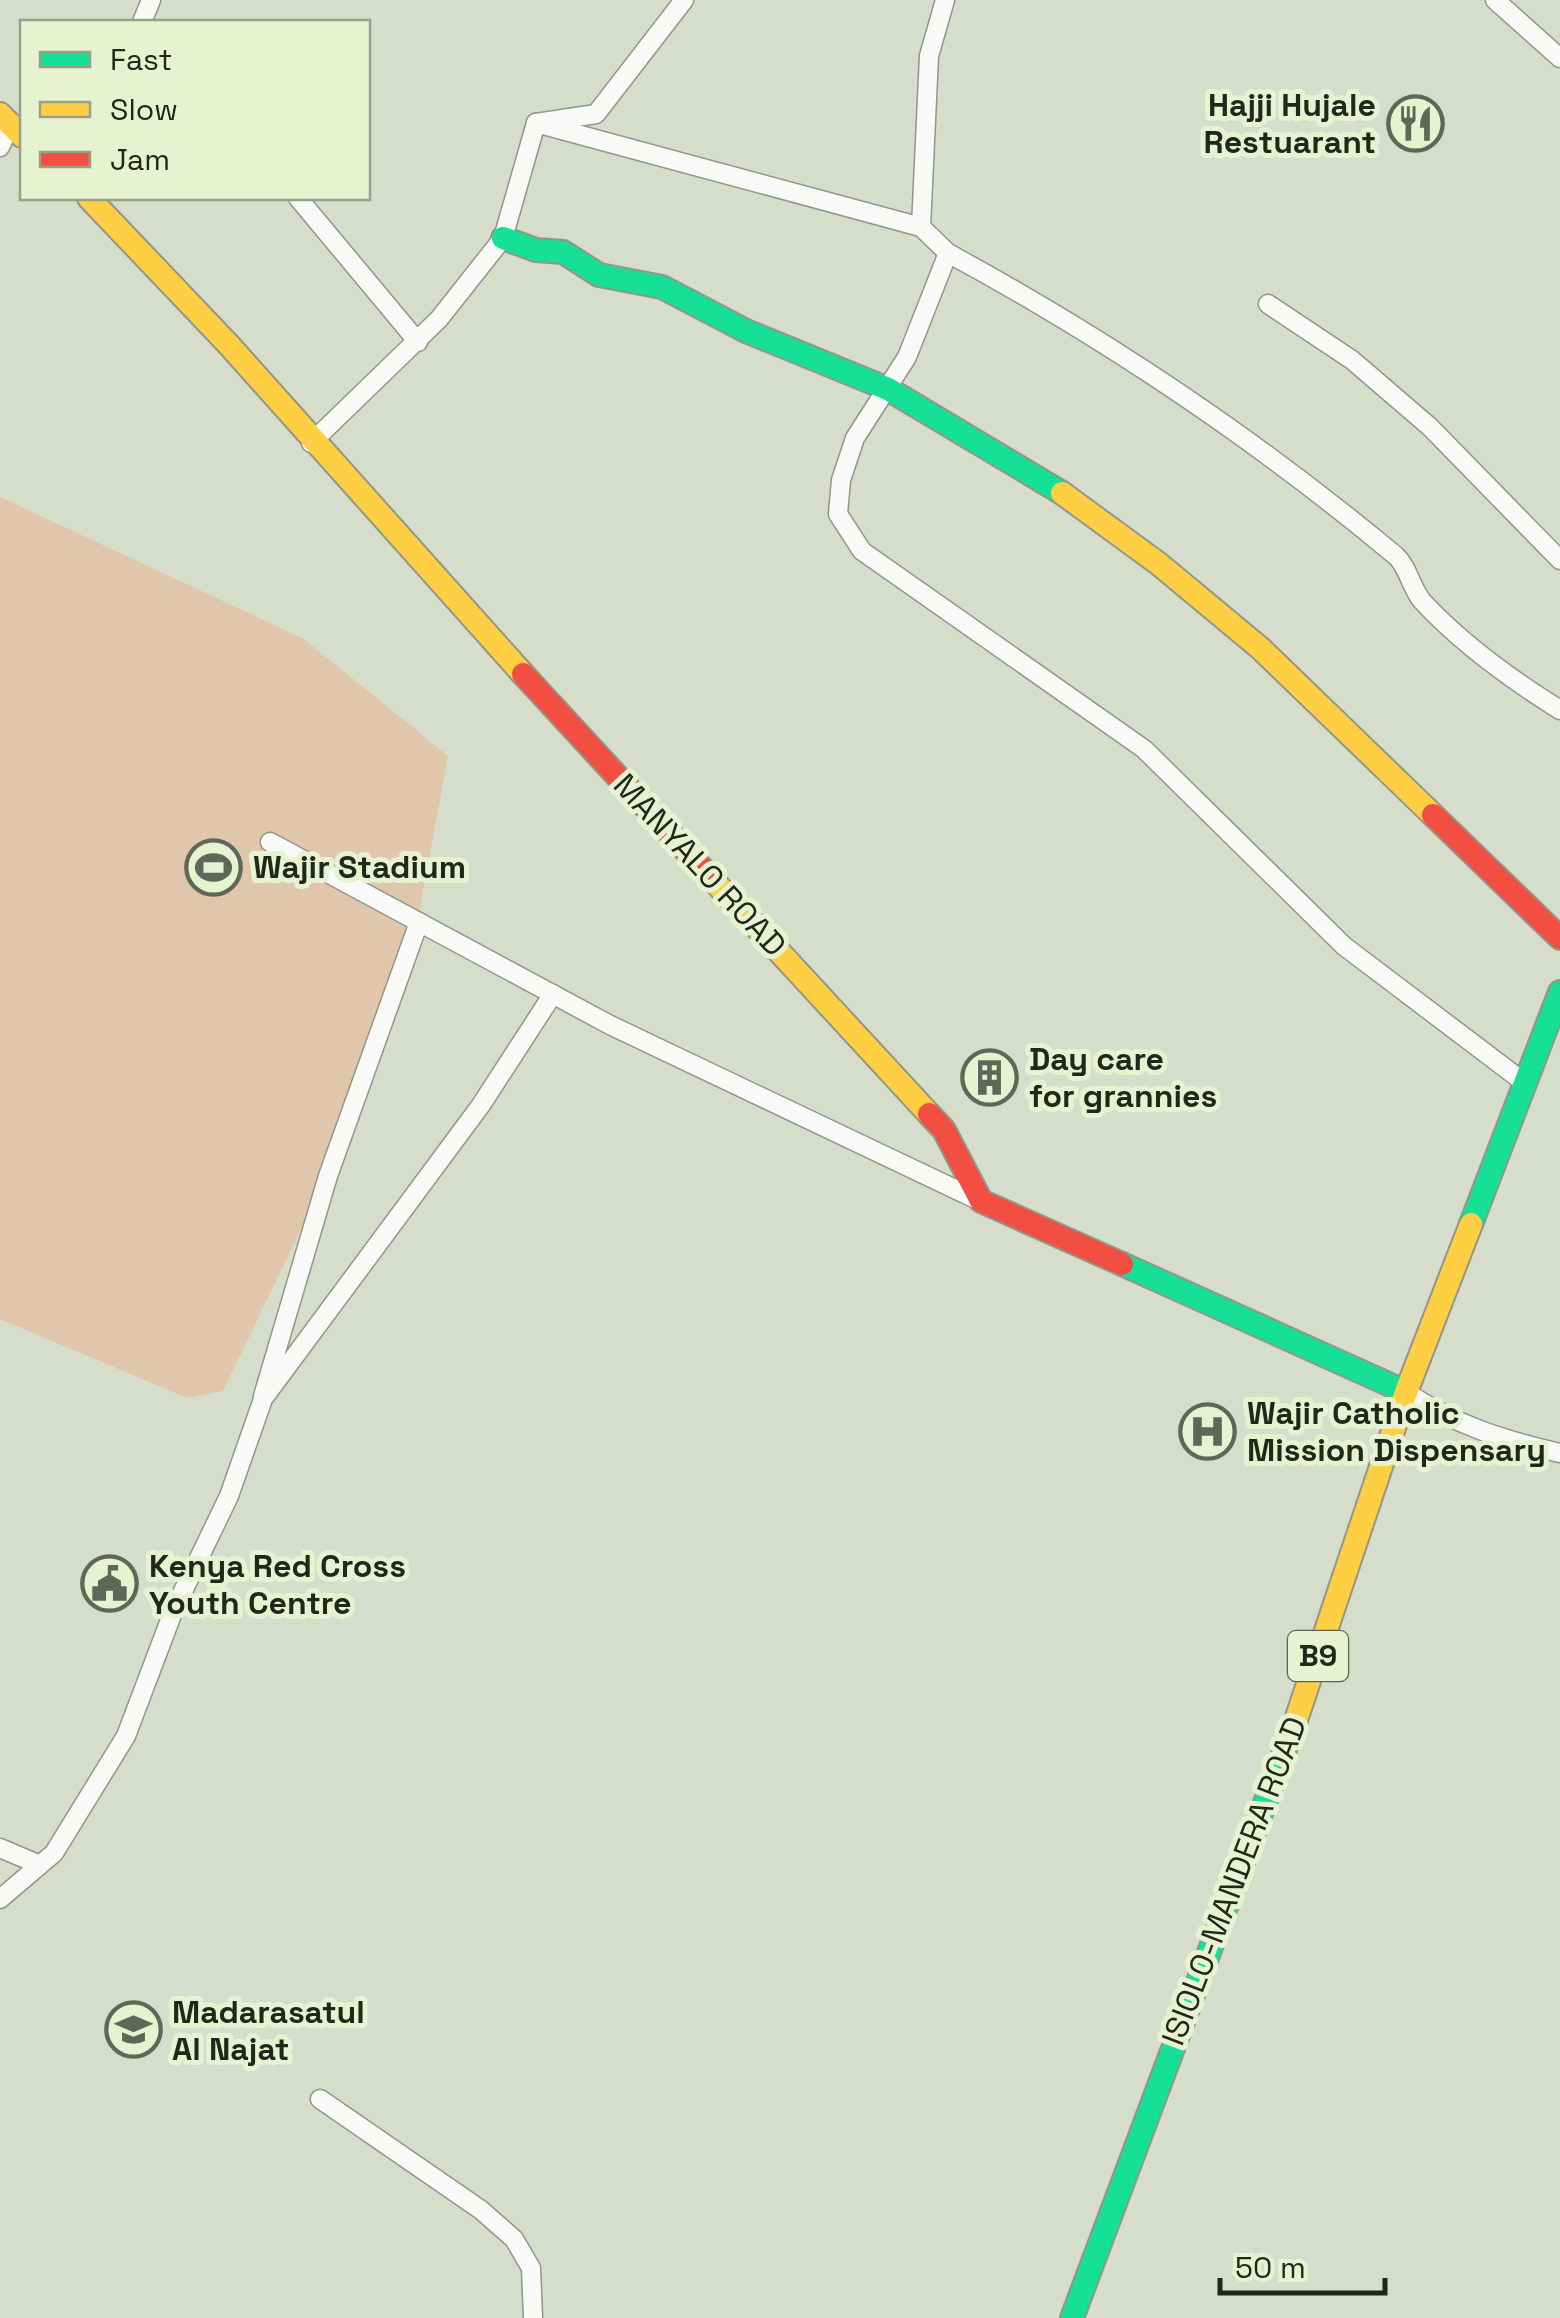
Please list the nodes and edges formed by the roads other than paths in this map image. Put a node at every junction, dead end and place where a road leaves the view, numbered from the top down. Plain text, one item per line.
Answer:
1 (684, 0) edge
2 (946, 0) edge
3 (1495, 0) edge
4 (1560, 58) edge
5 (536, 123) junction
6 (91, 200) edge
7 (300, 200) edge
8 (921, 227) junction
9 (503, 238) junction
10 (948, 254) junction
11 (1268, 304) dead end
12 (418, 342) junction
13 (888, 389) junction
14 (311, 443) junction
15 (1560, 560) edge
16 (1560, 710) edge
17 (270, 842) dead end
18 (418, 922) junction
19 (1560, 938) edge
20 (1560, 992) edge
21 (553, 994) junction
22 (1555, 1023) edge
23 (1525, 1083) junction
24 (981, 1201) junction
25 (1406, 1392) junction
26 (263, 1399) junction
27 (1560, 1453) edge
28 (0, 1848) edge
29 (40, 1865) junction
30 (0, 1899) edge
31 (320, 2099) dead end
32 (533, 2318) edge
33 (1072, 2318) edge

1 - 5 street
2 - 8 street
3 - 4 street
5 - 8 street
5 - 9 street
6 - 14 main road, MANYALO ROAD
7 - 12 street
8 - 10 street
9 - 12 street
9 - 13 main road
10 - 13 street
10 - 16 street
11 - 15 street
12 - 14 street
13 - 19 main road
13 - 23 street
14 - 24 main road, MANYALO ROAD
17 - 18 street
18 - 21 street
18 - 26 street
20 - 22 main road, ISIOLO-MANDERA ROAD / B9
21 - 24 street
21 - 26 street
22 - 23 main road, ISIOLO-MANDERA ROAD / B9
23 - 25 main road, ISIOLO-MANDERA ROAD / B9
24 - 25 main road
25 - 27 street
25 - 33 main road, ISIOLO-MANDERA ROAD / B9
26 - 29 street
28 - 29 street
29 - 30 street
31 - 32 street

